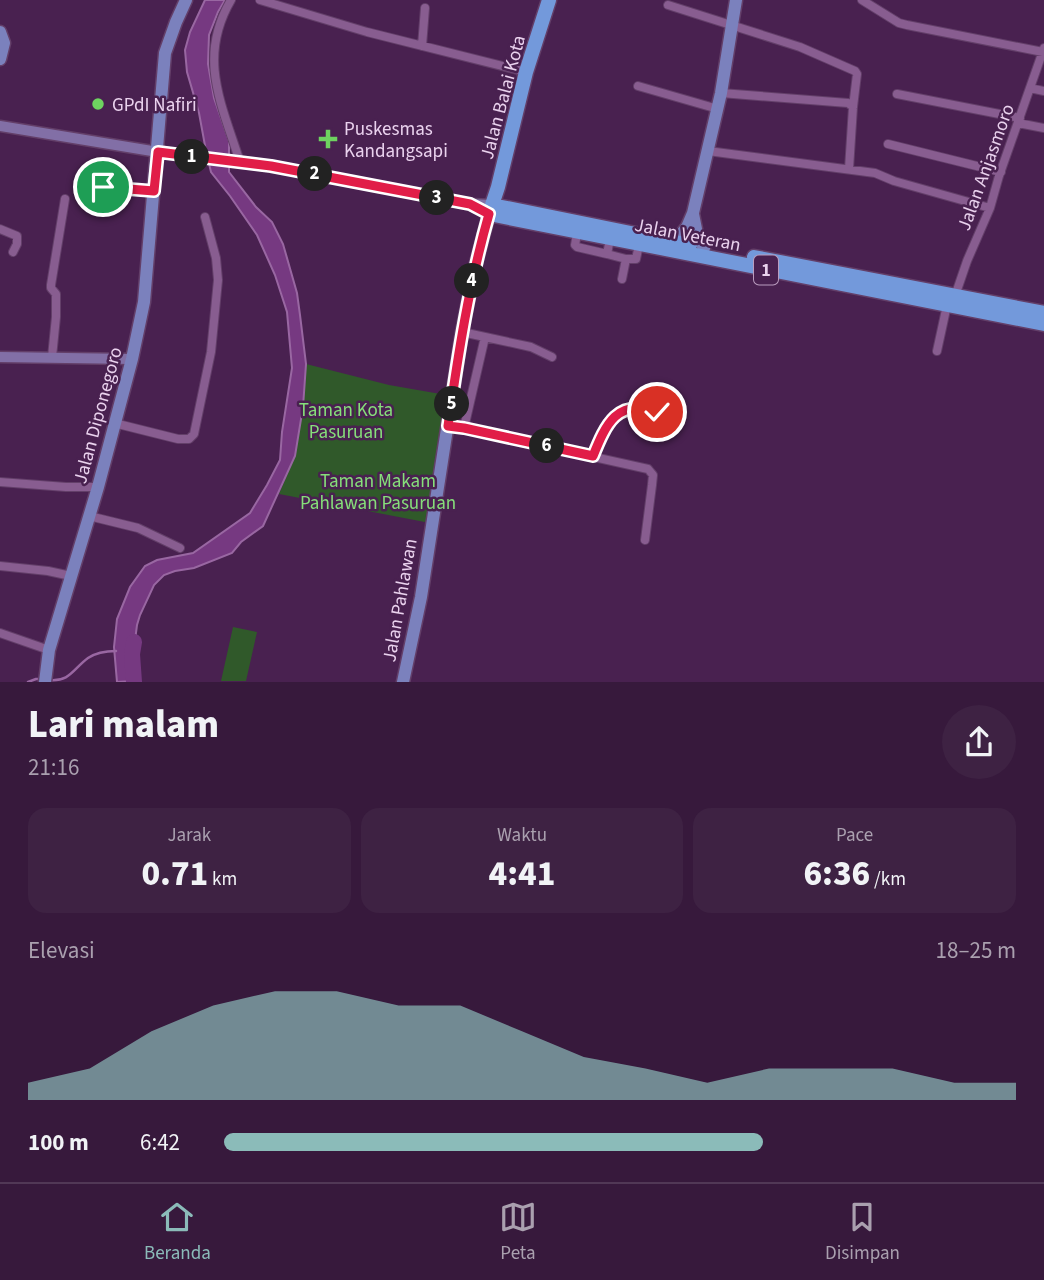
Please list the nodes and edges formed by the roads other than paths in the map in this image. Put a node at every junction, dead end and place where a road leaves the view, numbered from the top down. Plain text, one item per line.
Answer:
1 (186, 0) edge
2 (231, 0) edge
3 (260, 0) edge
4 (549, 0) edge
5 (736, 0) edge
6 (862, 0) edge
7 (668, 5) dead end
8 (425, 8) dead end
9 (732, 26) junction
10 (0, 32) edge
11 (422, 46) junction
12 (1043, 50) edge
13 (0, 59) edge
14 (1040, 71) edge
15 (526, 72) junction
16 (638, 86) dead end
17 (1030, 89) junction
18 (1044, 91) edge
19 (721, 93) junction
20 (897, 94) dead end
21 (853, 107) junction
22 (718, 109) junction
23 (1019, 120) junction
24 (0, 126) edge
25 (1044, 128) edge
26 (888, 144) dead end
27 (708, 151) junction
28 (158, 152) junction
29 (237, 162) junction
30 (849, 169) junction
31 (1001, 172) junction
32 (103, 187) dead end
33 (154, 191) junction
34 (65, 199) dead end
35 (990, 208) junction
36 (490, 209) junction
37 (694, 214) junction
38 (205, 217) dead end
39 (578, 227) junction
40 (0, 229) edge
41 (610, 239) junction
42 (639, 244) junction
43 (670, 246) junction
44 (704, 247) junction
45 (13, 251) dead end
46 (607, 254) junction
47 (626, 259) junction
48 (622, 279) dead end
49 (887, 288) junction
50 (951, 301) junction
51 (1040, 318) edge
52 (462, 332) junction
53 (485, 337) junction
54 (937, 351) dead end
55 (552, 357) dead end
56 (0, 358) edge
57 (52, 358) junction
58 (132, 359) junction
59 (657, 412) dead end
60 (114, 423) junction
61 (448, 426) junction
62 (464, 428) junction
63 (593, 456) junction
64 (0, 482) edge
65 (98, 487) junction
66 (89, 516) junction
67 (645, 540) dead end
68 (180, 548) dead end
69 (0, 566) edge
70 (71, 576) junction
71 (0, 633) edge
72 (49, 650) junction
73 (46, 675) edge
74 (404, 681) edge

1 - 28 main road, Jalan Diponegoro
2 - 29 street
3 - 11 street
4 - 15 highway, Jalan Balai Kota
5 - 9 main road
6 - 12 street
7 - 9 street
8 - 11 street
9 - 19 main road
9 - 21 street
10 - 13 main road
11 - 15 street
12 - 14 street, Jalan Anjasmoro
14 - 17 street, Jalan Anjasmoro
15 - 36 highway, Jalan Balai Kota
16 - 22 street
17 - 18 street
17 - 23 street, Jalan Anjasmoro
19 - 21 street
19 - 22 main road
20 - 23 street
21 - 30 street
22 - 27 main road
23 - 25 street
23 - 31 street, Jalan Anjasmoro
24 - 28 main road
26 - 31 street
27 - 30 street
27 - 37 main road
28 - 29 main road
28 - 33 main road, Jalan Diponegoro
29 - 36 main road
30 - 35 street
31 - 35 street, Jalan Anjasmoro
32 - 33 street
33 - 58 main road, Jalan Diponegoro
34 - 57 street
35 - 50 street, Jalan Anjasmoro
36 - 39 highway, Jalan Veteran / 1
36 - 52 main road, Jalan Pahlawan
37 - 43 main road
37 - 44 main road
38 - 60 street
39 - 41 highway, Jalan Veteran / 1
39 - 43 highway, Jalan Veteran / 1
39 - 46 street
40 - 45 street
41 - 42 highway, Jalan Veteran / 1
41 - 46 street
42 - 43 highway, Jalan Veteran / 1
42 - 47 street
43 - 44 highway, Jalan Veteran / 1
43 - 49 highway, Jalan Veteran / 1
44 - 49 highway, Jalan Veteran / 1
46 - 47 street
47 - 48 street
49 - 50 highway, Jalan Veteran / 1
50 - 51 highway, Jalan Veteran / 1
50 - 54 street, Jalan Anjasmoro
52 - 53 street
52 - 61 main road, Jalan Pahlawan
53 - 55 street
53 - 62 street
56 - 57 main road
57 - 58 main road
58 - 60 main road, Jalan Diponegoro
59 - 63 street
60 - 65 main road, Jalan Diponegoro
61 - 62 street
61 - 74 main road, Jalan Pahlawan
62 - 63 street
63 - 67 street
64 - 65 street
65 - 66 main road, Jalan Diponegoro
66 - 68 street
66 - 70 main road, Jalan Diponegoro
69 - 70 street
70 - 72 main road, Jalan Diponegoro
71 - 72 street
72 - 73 main road, Jalan Diponegoro

